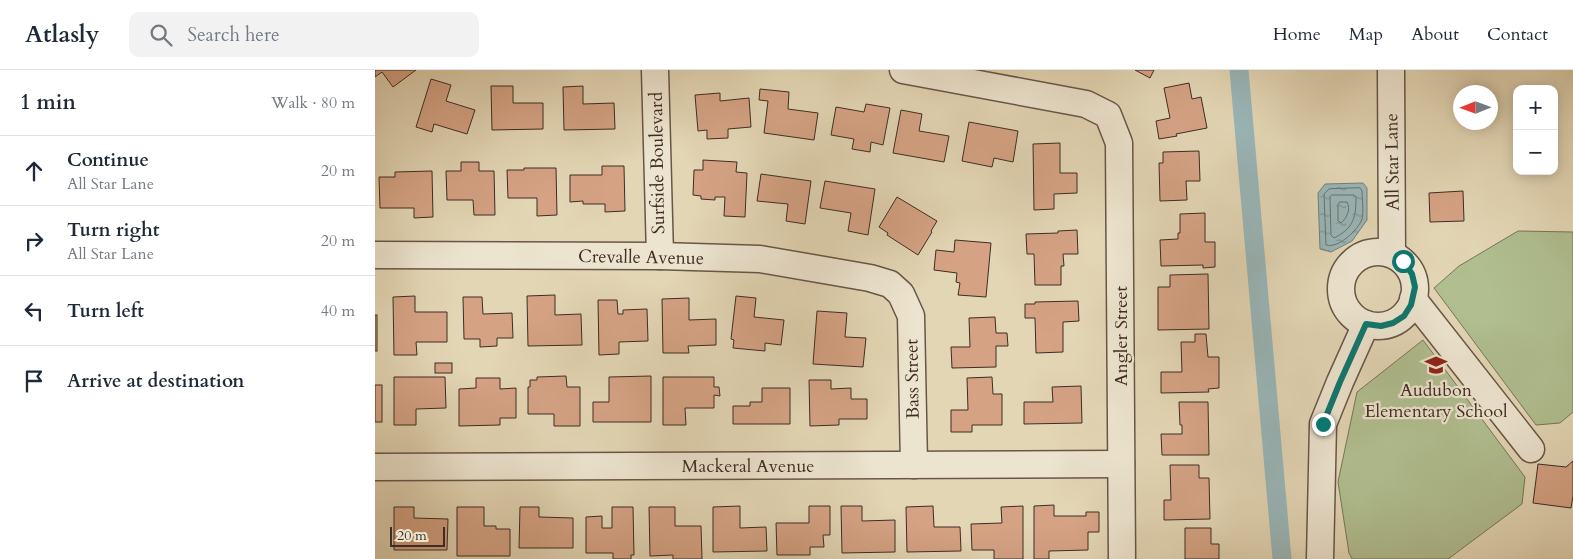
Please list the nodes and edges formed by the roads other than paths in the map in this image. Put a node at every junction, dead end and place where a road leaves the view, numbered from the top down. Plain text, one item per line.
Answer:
1 (655, 70) edge
2 (903, 70) edge
3 (1391, 70) edge
4 (1392, 254) junction
5 (375, 255) edge
6 (660, 256) junction
7 (901, 294) joint
8 (1413, 299) junction
9 (1366, 324) junction
10 (1531, 449) dead end
11 (1121, 464) junction
12 (914, 465) junction
13 (375, 466) edge
14 (1122, 559) edge
15 (1320, 559) edge

1 - 6 street, Surfside Boulevard
2 - 11 street, Angler Street
3 - 4 street, All Star Lane
4 - 8 street
4 - 9 street
5 - 6 street, Crevalle Avenue
6 - 7 street, Crevalle Avenue
7 - 12 street, Bass Street
8 - 9 street
8 - 10 street
9 - 15 street
11 - 12 street, Mackeral Avenue
11 - 14 street, Angler Street
12 - 13 street, Mackeral Avenue

